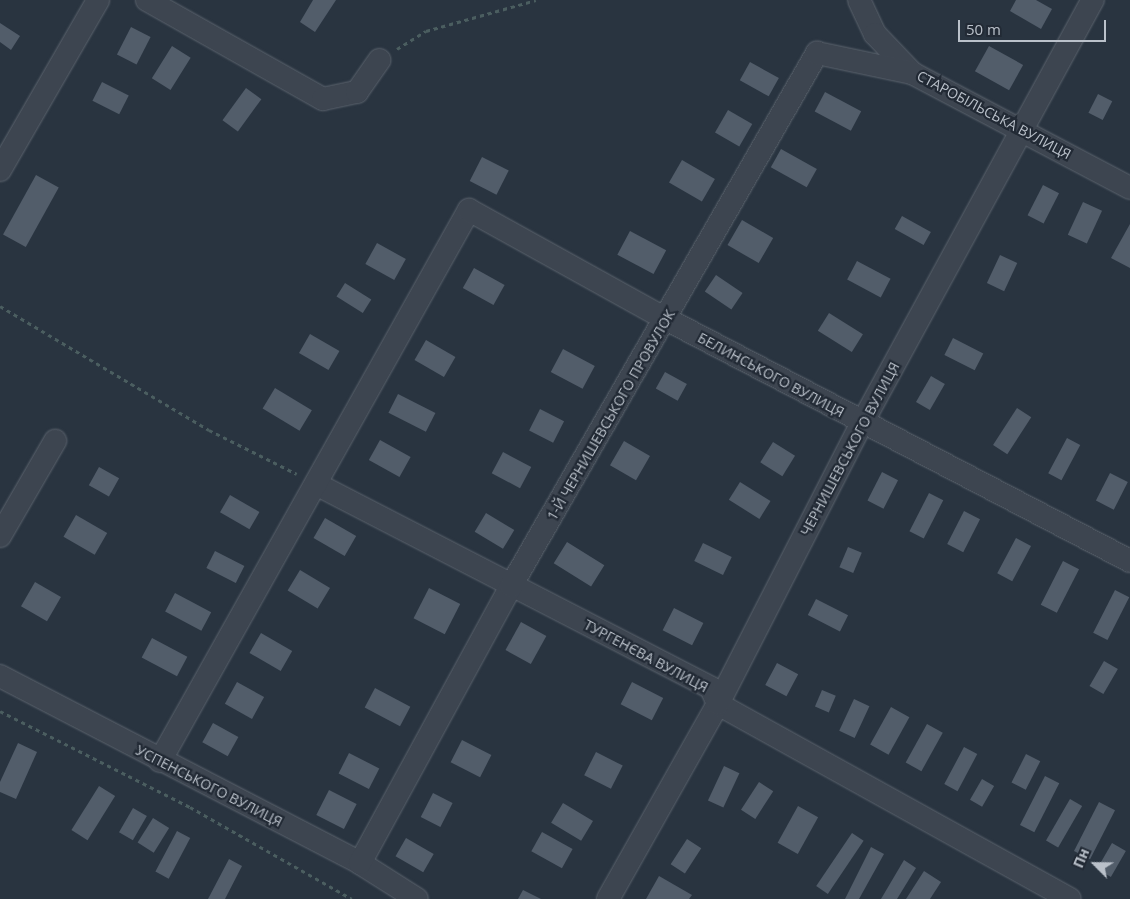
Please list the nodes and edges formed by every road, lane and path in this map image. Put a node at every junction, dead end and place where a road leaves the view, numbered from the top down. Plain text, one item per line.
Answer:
1 (98, 0) edge
2 (147, 0) edge
3 (536, 0) edge
4 (859, 0) edge
5 (1093, 0) edge
6 (379, 60) joint
7 (912, 73) junction
8 (1025, 130) junction
9 (0, 170) edge
10 (1130, 188) edge
11 (0, 306) edge
12 (666, 319) junction
13 (862, 422) junction
14 (56, 441) dead end
15 (316, 484) junction
16 (0, 536) edge
17 (1130, 561) edge
18 (511, 586) junction
19 (0, 676) edge
20 (718, 704) junction
21 (0, 711) edge
22 (160, 761) junction
23 (360, 863) junction
24 (352, 899) edge
25 (417, 899) edge
26 (608, 899) edge
27 (1070, 899) edge

1 - 9 street
2 - 6 street
3 - 6 path
4 - 7 street, СТАРОБІЛЬСЬКА ВУЛИЦЯ
5 - 8 street, ЧЕРНИШЕВСЬКОГО ВУЛИЦЯ
7 - 8 street, СТАРОБІЛЬСЬКА ВУЛИЦЯ
7 - 12 street, 1-Й ЧЕРНИШЕВСЬКОГО ПРОВУЛОК
8 - 10 street, СТАРОБІЛЬСЬКА ВУЛИЦЯ
8 - 13 street, ЧЕРНИШЕВСЬКОГО ВУЛИЦЯ
11 - 15 path
12 - 13 street, БЕЛИНСЬКОГО ВУЛИЦЯ
12 - 15 street, БЕЛИНСЬКОГО ВУЛИЦЯ
12 - 18 street, 1-Й ЧЕРНИШЕВСЬКОГО ПРОВУЛОК
13 - 17 street, БЕЛИНСЬКОГО ВУЛИЦЯ
13 - 20 street, ЧЕРНИШЕВСЬКОГО ВУЛИЦЯ
14 - 16 street
15 - 18 street, ТУРГЕНЄВА ВУЛИЦЯ
15 - 22 street
18 - 20 street, ТУРГЕНЄВА ВУЛИЦЯ
18 - 23 street, 1-Й ЧЕРНИШЕВСЬКОГО ПРОВУЛОК
19 - 22 street, УСПЕНСЬКОГО ВУЛИЦЯ
20 - 26 street, ЧЕРНИШЕВСЬКОГО ВУЛИЦЯ
20 - 27 street, ТУРГЕНЄВА ВУЛИЦЯ
21 - 24 path
22 - 23 street, УСПЕНСЬКОГО ВУЛИЦЯ
23 - 25 street, УСПЕНСЬКОГО ВУЛИЦЯ

